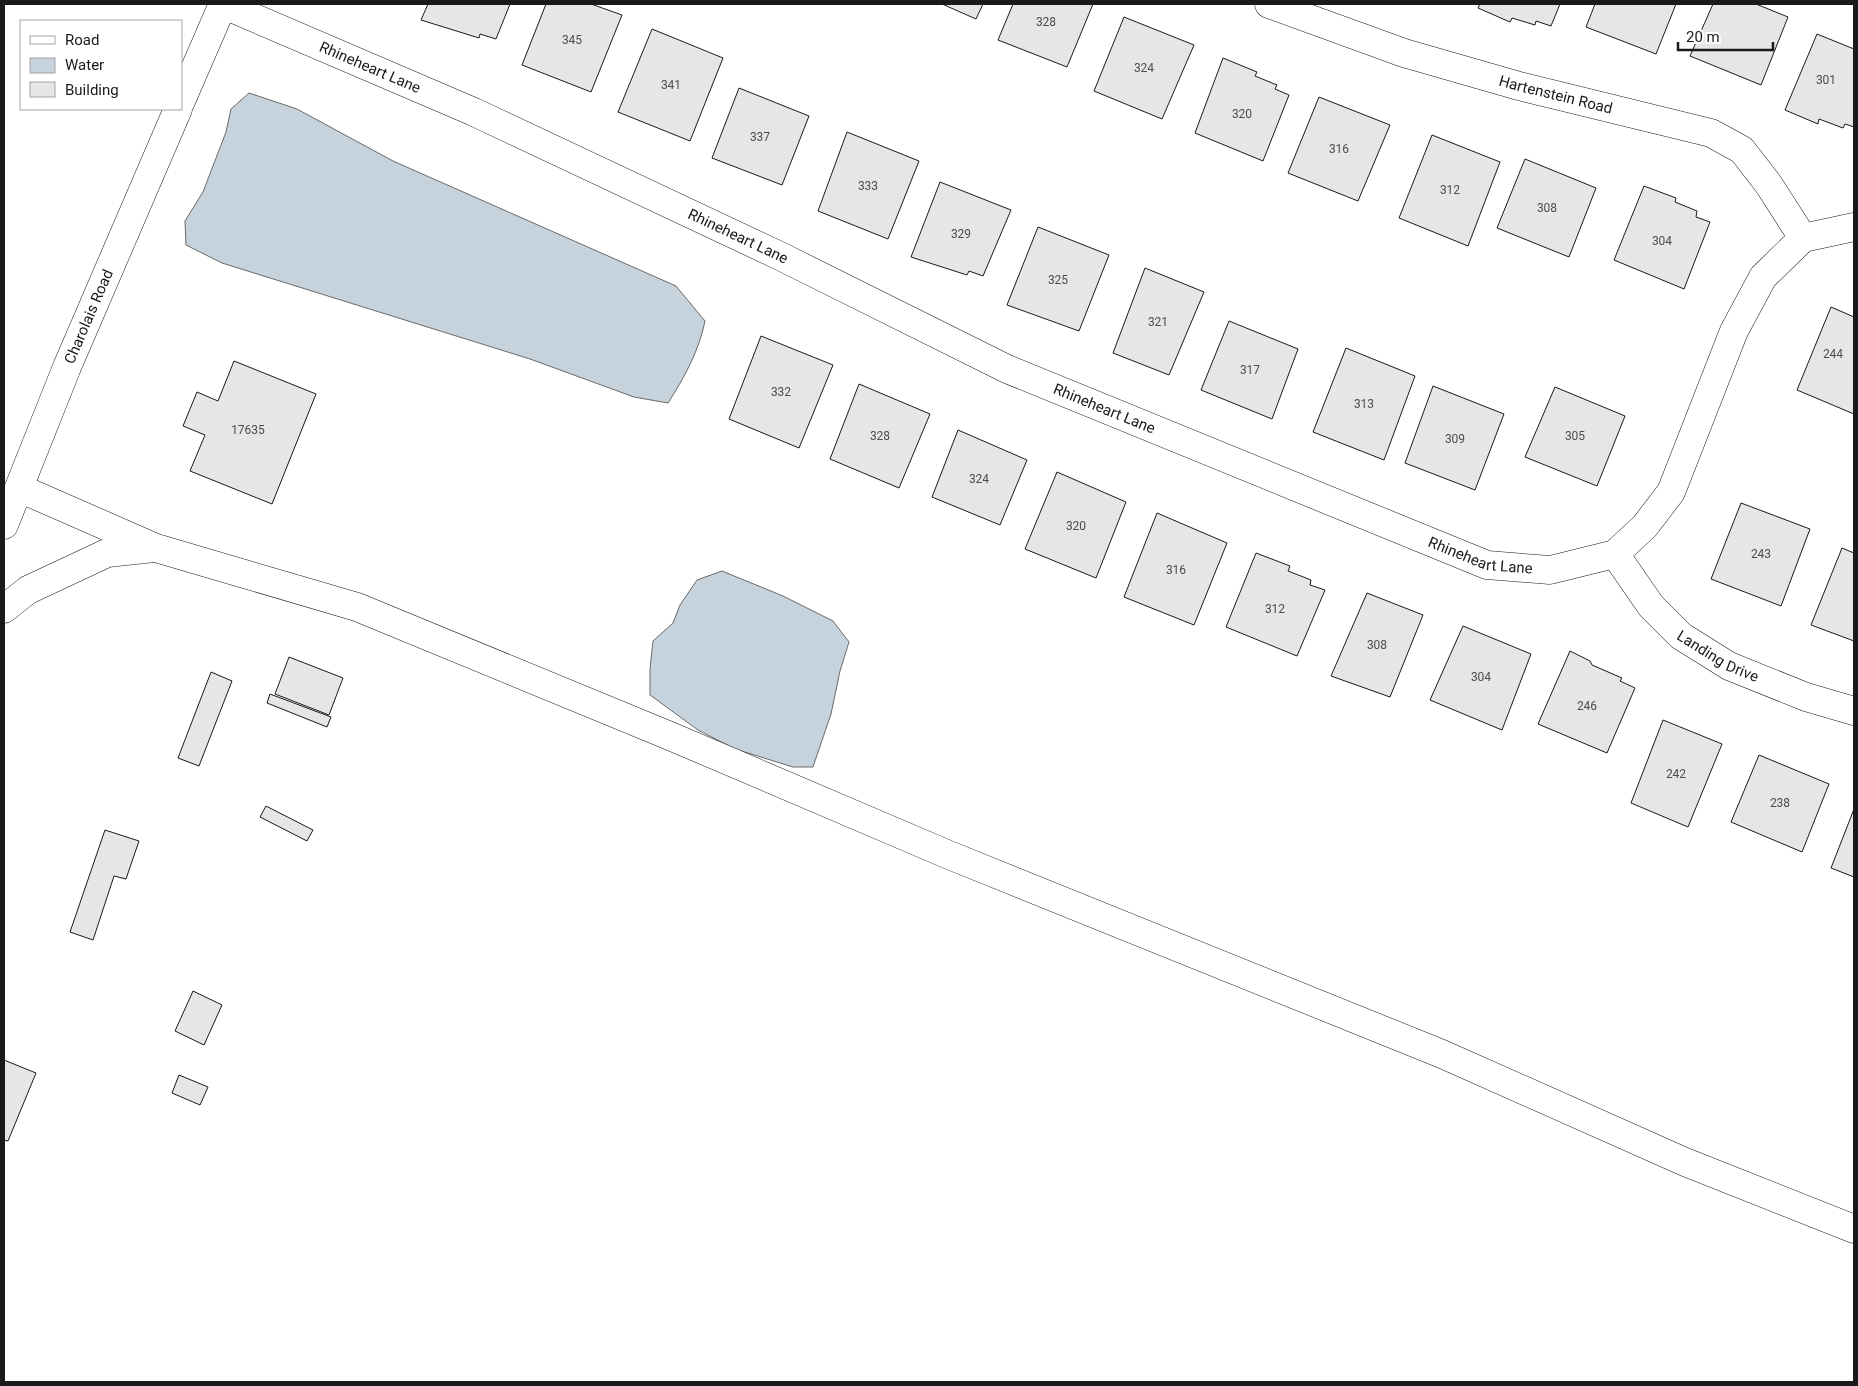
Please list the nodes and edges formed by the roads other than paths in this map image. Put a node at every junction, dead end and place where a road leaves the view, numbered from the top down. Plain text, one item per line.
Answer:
1 (223, 4) edge
2 (1269, 4) edge
3 (182, 99) edge
4 (178, 110) edge
5 (1854, 227) edge
6 (1803, 238) junction
7 (18, 488) junction
8 (4, 525) edge
9 (156, 548) junction
10 (1615, 554) junction
11 (4, 609) edge
12 (1854, 711) edge
13 (1854, 1229) edge

1 - 3 street
1 - 10 street, Rhineheart Lane
2 - 6 street, Hartenstein Road
4 - 7 street, Charolais Road
5 - 6 street
6 - 10 street
7 - 8 street, Charolais Road
7 - 9 street
9 - 11 street
9 - 13 street
10 - 12 street, Landing Drive

